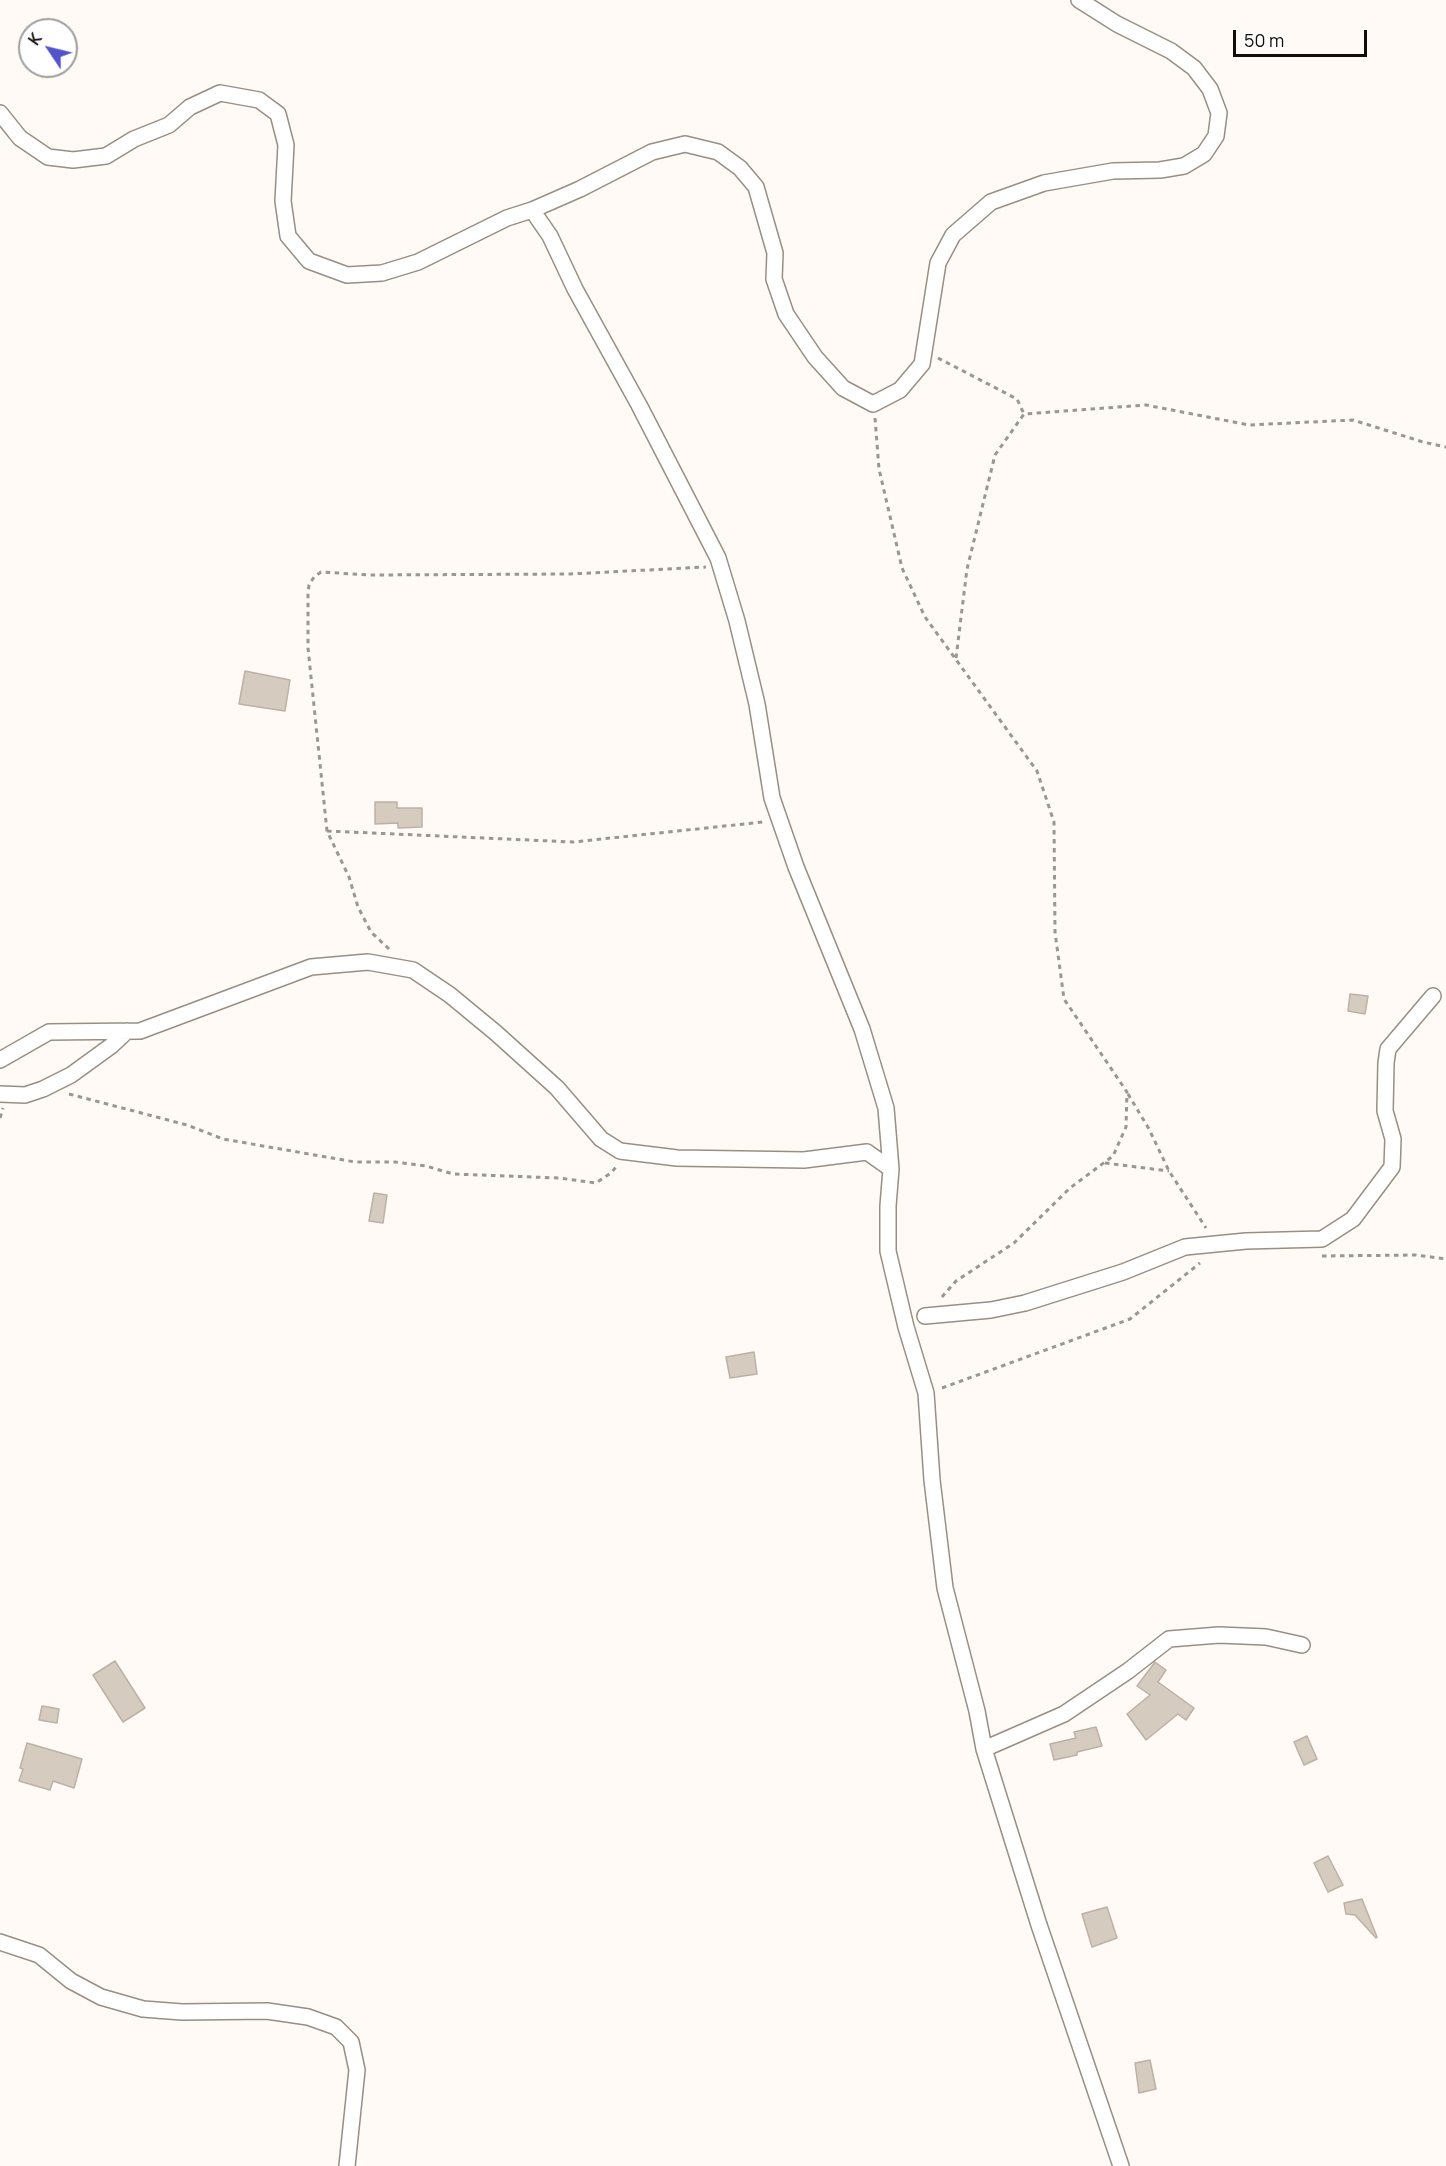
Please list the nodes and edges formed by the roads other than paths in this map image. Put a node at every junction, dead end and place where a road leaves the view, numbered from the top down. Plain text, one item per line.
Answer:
1 (1079, 0) edge
2 (0, 113) edge
3 (532, 210) junction
4 (1433, 996) dead end
5 (127, 1031) junction
6 (0, 1060) edge
7 (0, 1094) edge
8 (891, 1169) junction
9 (925, 1316) road end
10 (1302, 1645) dead end
11 (984, 1749) junction
12 (0, 1942) edge
13 (347, 2166) edge
14 (1121, 2166) edge

1 - 3 street
2 - 3 street
3 - 8 street
4 - 9 street
5 - 6 street
5 - 7 street
5 - 8 street
8 - 11 street
10 - 11 street
11 - 14 street
12 - 13 street

